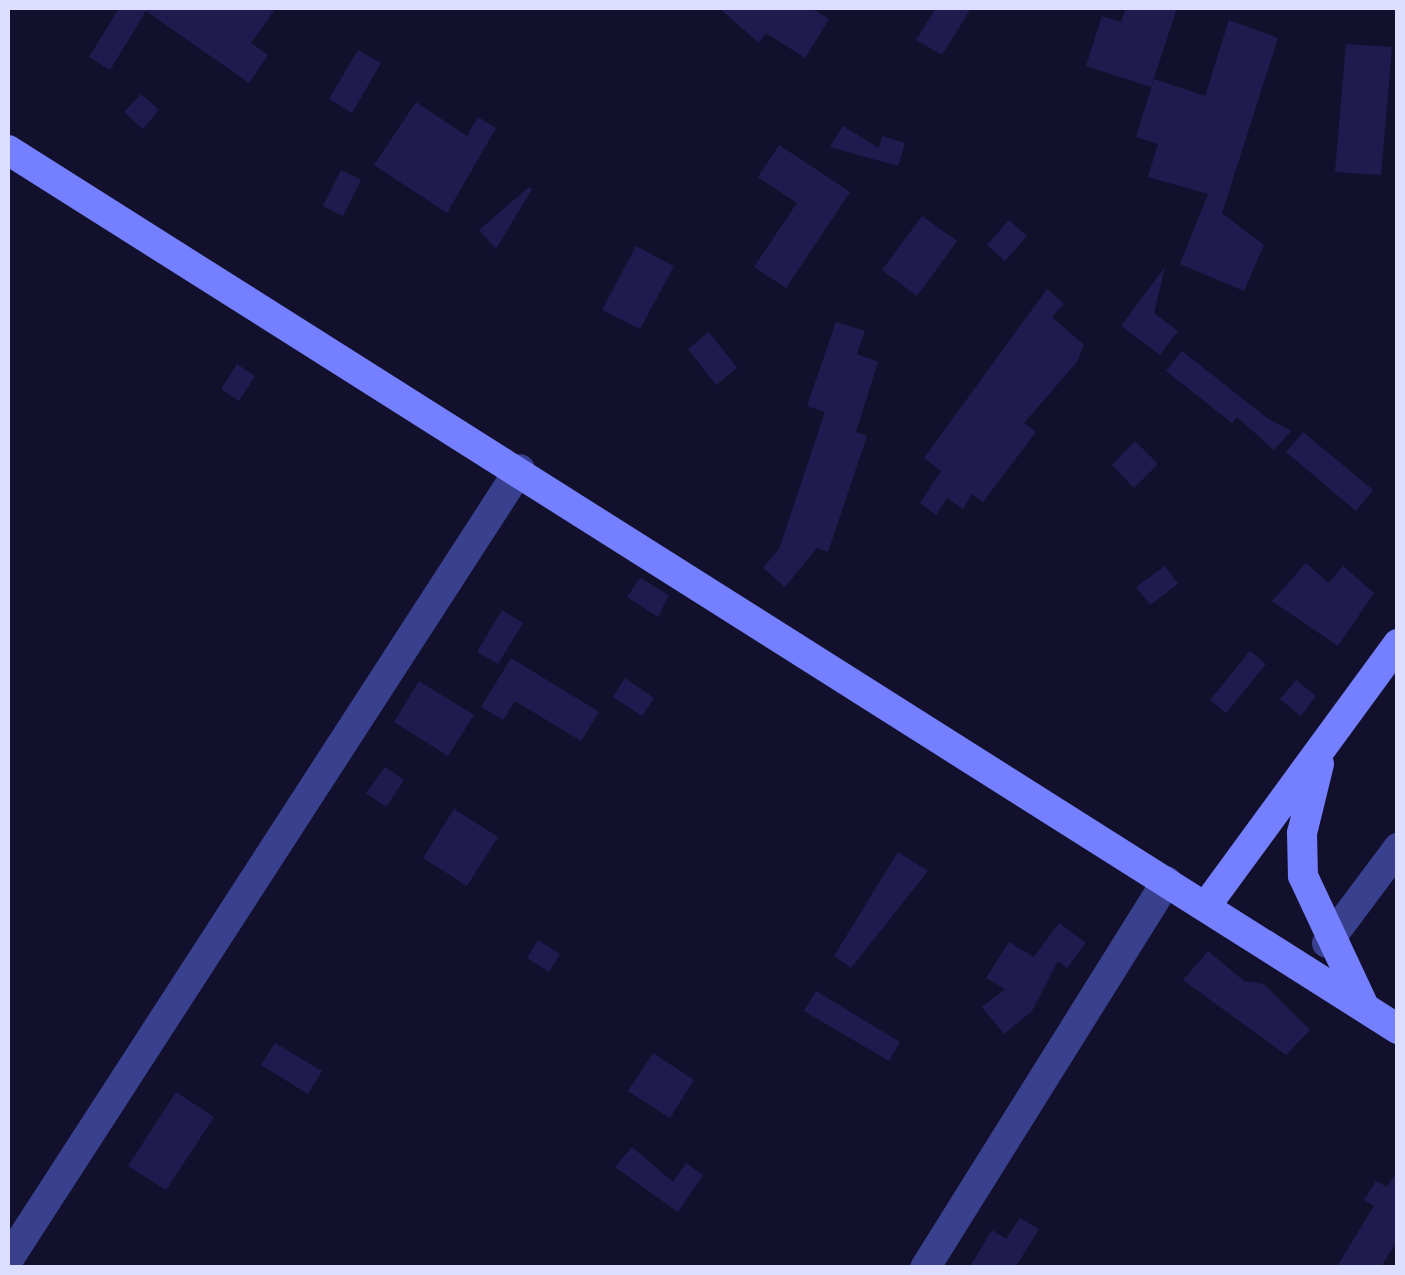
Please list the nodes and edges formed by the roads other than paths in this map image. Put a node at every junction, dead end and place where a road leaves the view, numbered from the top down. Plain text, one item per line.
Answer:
1 (8, 150) edge
2 (520, 470) junction
3 (1398, 644) edge
4 (1322, 752) junction
5 (1398, 848) edge
6 (1167, 881) junction
7 (1206, 906) junction
8 (1328, 943) junction
9 (1366, 1009) junction
10 (1398, 1028) edge
11 (8, 1260) edge
12 (925, 1268) edge

1 - 2 street
2 - 6 street
2 - 11 street
3 - 4 street
4 - 7 street
4 - 8 street
5 - 8 street
6 - 7 street
6 - 12 street
7 - 9 street
8 - 9 street
9 - 10 street

